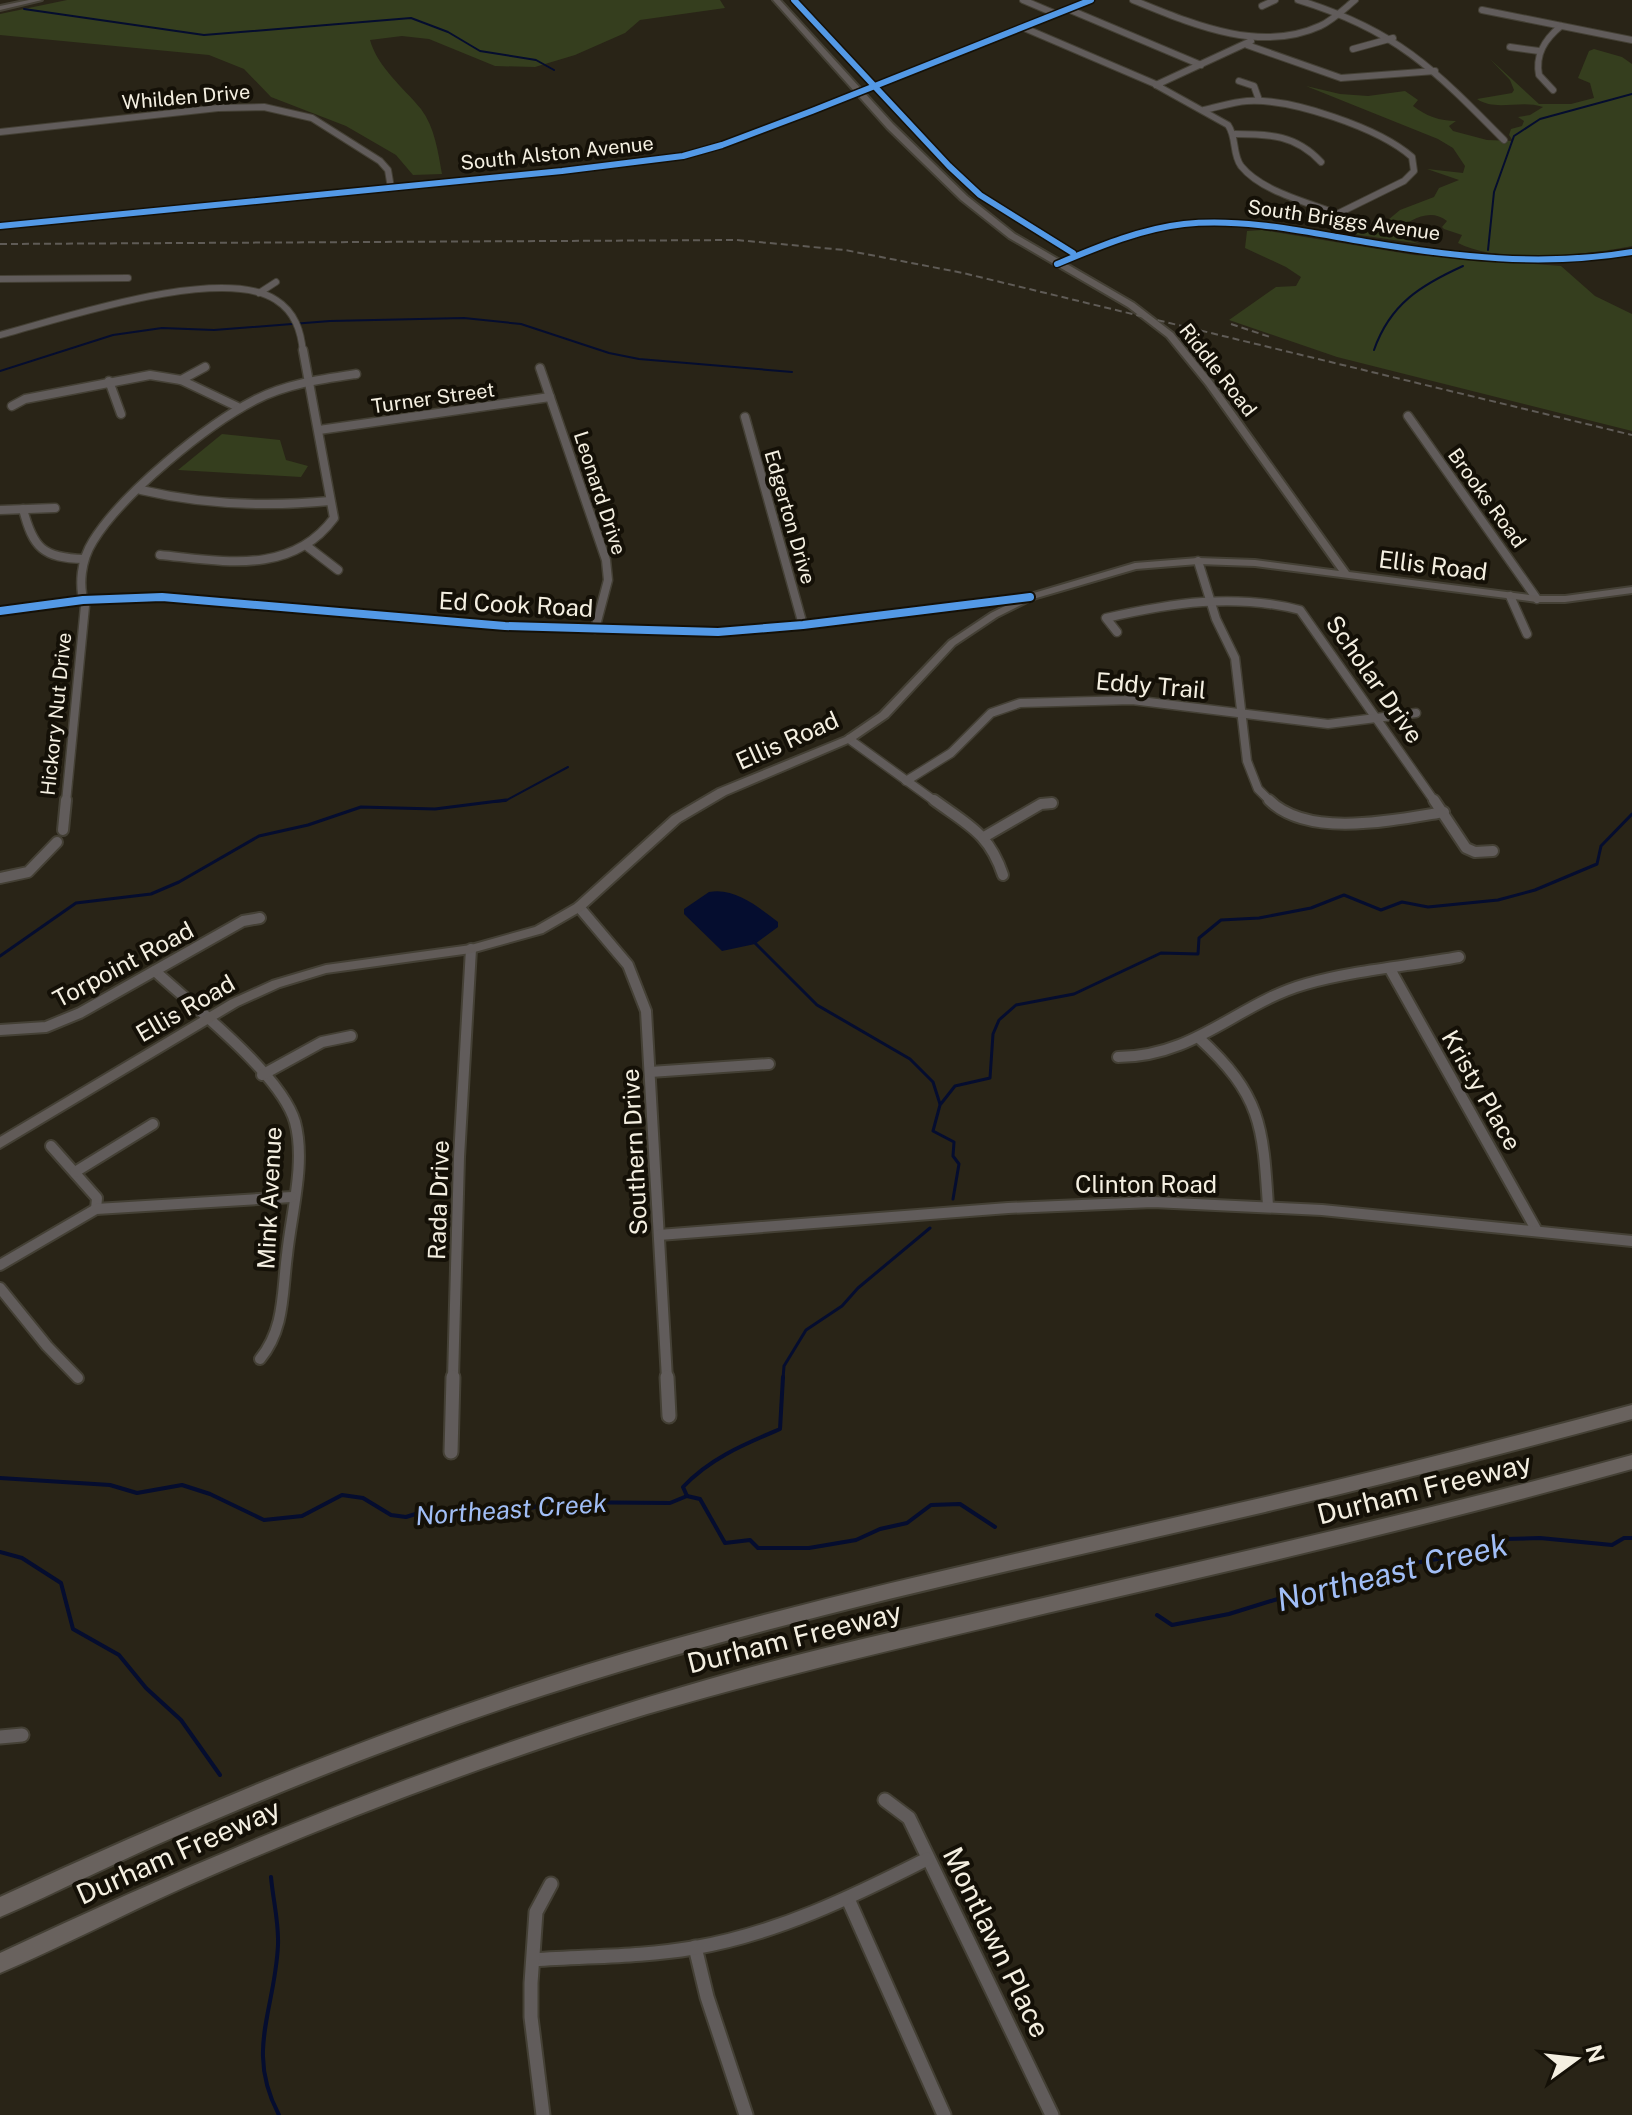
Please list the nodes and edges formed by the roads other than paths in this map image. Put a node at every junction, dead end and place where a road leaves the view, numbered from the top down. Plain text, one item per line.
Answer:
1 (13, 0) edge
2 (39, 0) edge
3 (776, 0) edge
4 (1023, 0) edge
5 (1091, 0) edge
6 (1133, 0) edge
7 (1275, 0) edge
8 (1298, 0) edge
9 (1355, 0) edge
10 (0, 5) edge
11 (1262, 6) dead end
12 (1068, 9) junction
13 (1482, 10) dead end
14 (1339, 13) junction
15 (1056, 14) junction
16 (1561, 26) junction
17 (1022, 27) junction
18 (1253, 35) junction
19 (1393, 38) junction
20 (1632, 40) edge
21 (1247, 45) junction
22 (1510, 47) dead end
23 (1353, 49) dead end
24 (1539, 51) junction
25 (1201, 65) junction
26 (1435, 71) junction
27 (1239, 81) dead end
28 (1156, 85) junction
29 (1553, 90) dead end
30 (859, 92) junction
31 (1259, 100) junction
32 (1204, 110) junction
33 (0, 132) edge
34 (1235, 134) junction
35 (1504, 140) dead end
36 (1321, 162) dead end
37 (391, 188) junction
38 (0, 226) edge
39 (1632, 252) edge
40 (1057, 264) junction
41 (128, 278) dead end
42 (0, 279) edge
43 (276, 282) dead end
44 (259, 293) junction
45 (0, 335) edge
46 (205, 367) dead end
47 (540, 368) dead end
48 (356, 374) dead end
49 (181, 380) junction
50 (109, 381) junction
51 (306, 383) junction
52 (550, 397) junction
53 (12, 406) dead end
54 (240, 408) junction
55 (121, 414) dead end
56 (1408, 416) dead end
57 (745, 417) dead end
58 (319, 430) junction
59 (141, 490) junction
60 (330, 501) junction
61 (55, 508) dead end
62 (23, 509) junction
63 (0, 510) edge
64 (308, 547) junction
65 (160, 555) dead end
66 (84, 559) junction
67 (1198, 561) junction
68 (338, 570) dead end
69 (1347, 576) junction
70 (1632, 590) edge
71 (1510, 596) junction
72 (1030, 597) junction
73 (1537, 599) junction
74 (83, 600) junction
75 (1210, 600) junction
76 (0, 611) edge
77 (803, 625) junction
78 (595, 629) junction
79 (1117, 632) dead end
80 (1527, 634) dead end
81 (1416, 713) dead end
82 (1242, 714) junction
83 (1380, 720) junction
84 (849, 739) junction
85 (906, 781) junction
86 (1052, 803) dead end
87 (1444, 812) junction
88 (63, 830) dead end
89 (984, 837) junction
90 (57, 842) dead end
91 (1493, 851) dead end
92 (1003, 875) dead end
93 (0, 878) edge
94 (579, 907) junction
95 (260, 918) dead end
96 (471, 949) junction
97 (1459, 957) dead end
98 (1390, 969) junction
99 (155, 971) junction
100 (209, 1018) junction
101 (0, 1030) edge
102 (351, 1036) dead end
103 (1199, 1038) junction
104 (1118, 1057) dead end
105 (769, 1064) dead end
106 (650, 1072) junction
107 (262, 1075) junction
108 (153, 1124) dead end
109 (0, 1143) edge
110 (51, 1146) dead end
111 (75, 1172) junction
112 (292, 1197) junction
113 (1268, 1206) junction
114 (96, 1209) junction
115 (1537, 1231) junction
116 (659, 1235) junction
117 (1632, 1241) edge
118 (0, 1265) edge
119 (0, 1288) edge
120 (260, 1359) dead end
121 (78, 1378) dead end
122 (1632, 1412) edge
123 (669, 1416) dead end
124 (451, 1452) dead end
125 (1632, 1462) edge
126 (22, 1735) dead end
127 (0, 1737) edge
128 (885, 1800) dead end
129 (927, 1859) junction
130 (551, 1884) dead end
131 (848, 1899) junction
132 (0, 1907) edge
133 (695, 1947) junction
134 (534, 1960) junction
135 (0, 1963) edge
136 (543, 2115) edge
137 (746, 2115) edge
138 (944, 2115) edge
139 (1052, 2115) edge

1 - 10 main road
2 - 10 main road
3 - 30 main road, Riddle Road
4 - 15 street
5 - 12 street, South Alston Avenue
6 - 18 street
7 - 11 street
8 - 14 street
9 - 14 street
12 - 15 street, South Alston Avenue
12 - 25 street
13 - 16 street
14 - 18 street
14 - 19 street
15 - 17 street, South Alston Avenue
16 - 20 street
16 - 24 street
17 - 28 street
17 - 30 street, South Alston Avenue
18 - 21 street
19 - 23 street
19 - 26 street
21 - 25 street
21 - 26 street
22 - 24 street
24 - 29 street
25 - 28 street
26 - 35 street
27 - 31 street
28 - 32 street
30 - 37 street, South Alston Avenue
30 - 40 main road, Riddle Road
31 - 32 street
31 - 34 street
32 - 34 street
33 - 37 street, Whilden Drive
34 - 36 street
37 - 38 street, South Alston Avenue
39 - 40 street, South Briggs Avenue
40 - 69 main road, Riddle Road
41 - 42 street
43 - 44 street
44 - 45 street
44 - 51 street
46 - 49 street
47 - 52 street, Leonard Drive
48 - 51 street
49 - 50 street
49 - 54 street
50 - 53 street
50 - 55 street
51 - 54 street
51 - 58 street
52 - 58 street, Turner Street
52 - 78 street, Leonard Drive
54 - 59 street
56 - 73 street, Brooks Road
57 - 77 street, Edgerton Drive
58 - 60 street
59 - 60 street
59 - 66 street
60 - 64 street
61 - 62 street
62 - 63 street
62 - 66 street
64 - 65 street
64 - 68 street
66 - 74 street, Hickory Nut Drive
67 - 69 main road, Ellis Road
67 - 72 main road, Ellis Road
67 - 75 street
69 - 71 main road, Ellis Road
70 - 73 main road, Ellis Road
71 - 73 main road, Ellis Road
71 - 80 street
72 - 77 street, Ed Cook Road
72 - 84 main road, Ellis Road
74 - 76 street, Ed Cook Road
74 - 78 street, Ed Cook Road
74 - 88 street, Hickory Nut Drive
75 - 79 street, Scholar Drive
75 - 82 street
75 - 83 street, Scholar Drive
77 - 78 street, Ed Cook Road
81 - 83 street, Eddy Trail
82 - 83 street, Eddy Trail
82 - 85 street, Eddy Trail
82 - 87 street
83 - 87 street, Scholar Drive
84 - 85 street
84 - 94 main road, Ellis Road
85 - 89 street
86 - 89 street
87 - 91 street, Scholar Drive
89 - 92 street
90 - 93 street
94 - 96 main road, Ellis Road
94 - 106 street, Southern Drive
95 - 99 street, Torpoint Road
96 - 100 main road, Ellis Road
96 - 124 street, Rada Drive
97 - 98 street
98 - 103 street
98 - 115 street, Kristy Place
99 - 100 street, Mink Avenue
99 - 101 street, Torpoint Road
100 - 107 street, Mink Avenue
100 - 109 main road, Ellis Road
102 - 107 street
103 - 104 street
103 - 113 street
105 - 106 street
106 - 116 street, Southern Drive
107 - 112 street, Mink Avenue
108 - 111 street
110 - 111 street
111 - 114 street
112 - 114 street
112 - 120 street, Mink Avenue
113 - 115 street, Clinton Road
113 - 116 street, Clinton Road
114 - 118 street
115 - 117 street, Clinton Road
116 - 123 street, Southern Drive
119 - 121 street
122 - 132 highway, Durham Freeway
125 - 135 highway, Durham Freeway
126 - 127 street
128 - 129 street, Montlawn Place
129 - 131 street
129 - 139 street, Montlawn Place
130 - 134 street
131 - 133 street
131 - 138 street
133 - 134 street
133 - 137 street
134 - 136 street

